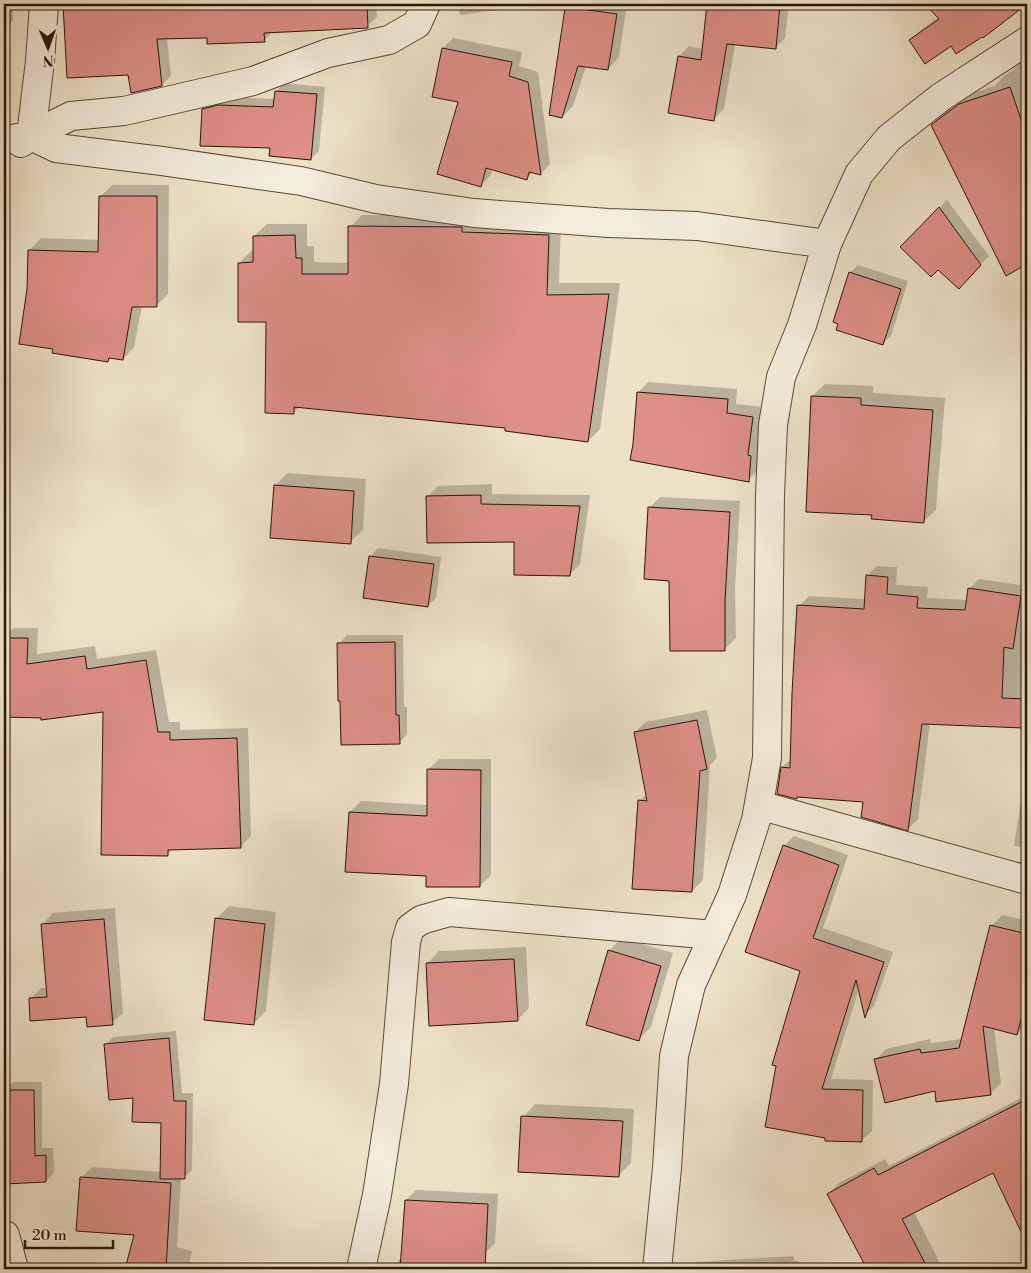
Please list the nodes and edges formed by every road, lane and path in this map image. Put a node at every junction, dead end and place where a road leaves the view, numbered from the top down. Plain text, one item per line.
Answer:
1 (44, 4) edge
2 (426, 4) edge
3 (1027, 41) edge
4 (31, 136) junction
5 (4, 140) edge
6 (4, 156) edge
7 (827, 244) junction
8 (759, 805) junction
9 (1027, 880) edge
10 (714, 935) junction
11 (5, 1235) edge
12 (14, 1269) edge
13 (361, 1269) edge
14 (657, 1269) edge

1 - 4 street
2 - 4 street
3 - 7 street
4 - 5 street
4 - 6 street
4 - 7 street
7 - 8 street
8 - 9 street
8 - 10 street
10 - 13 street
10 - 14 street
11 - 12 street

